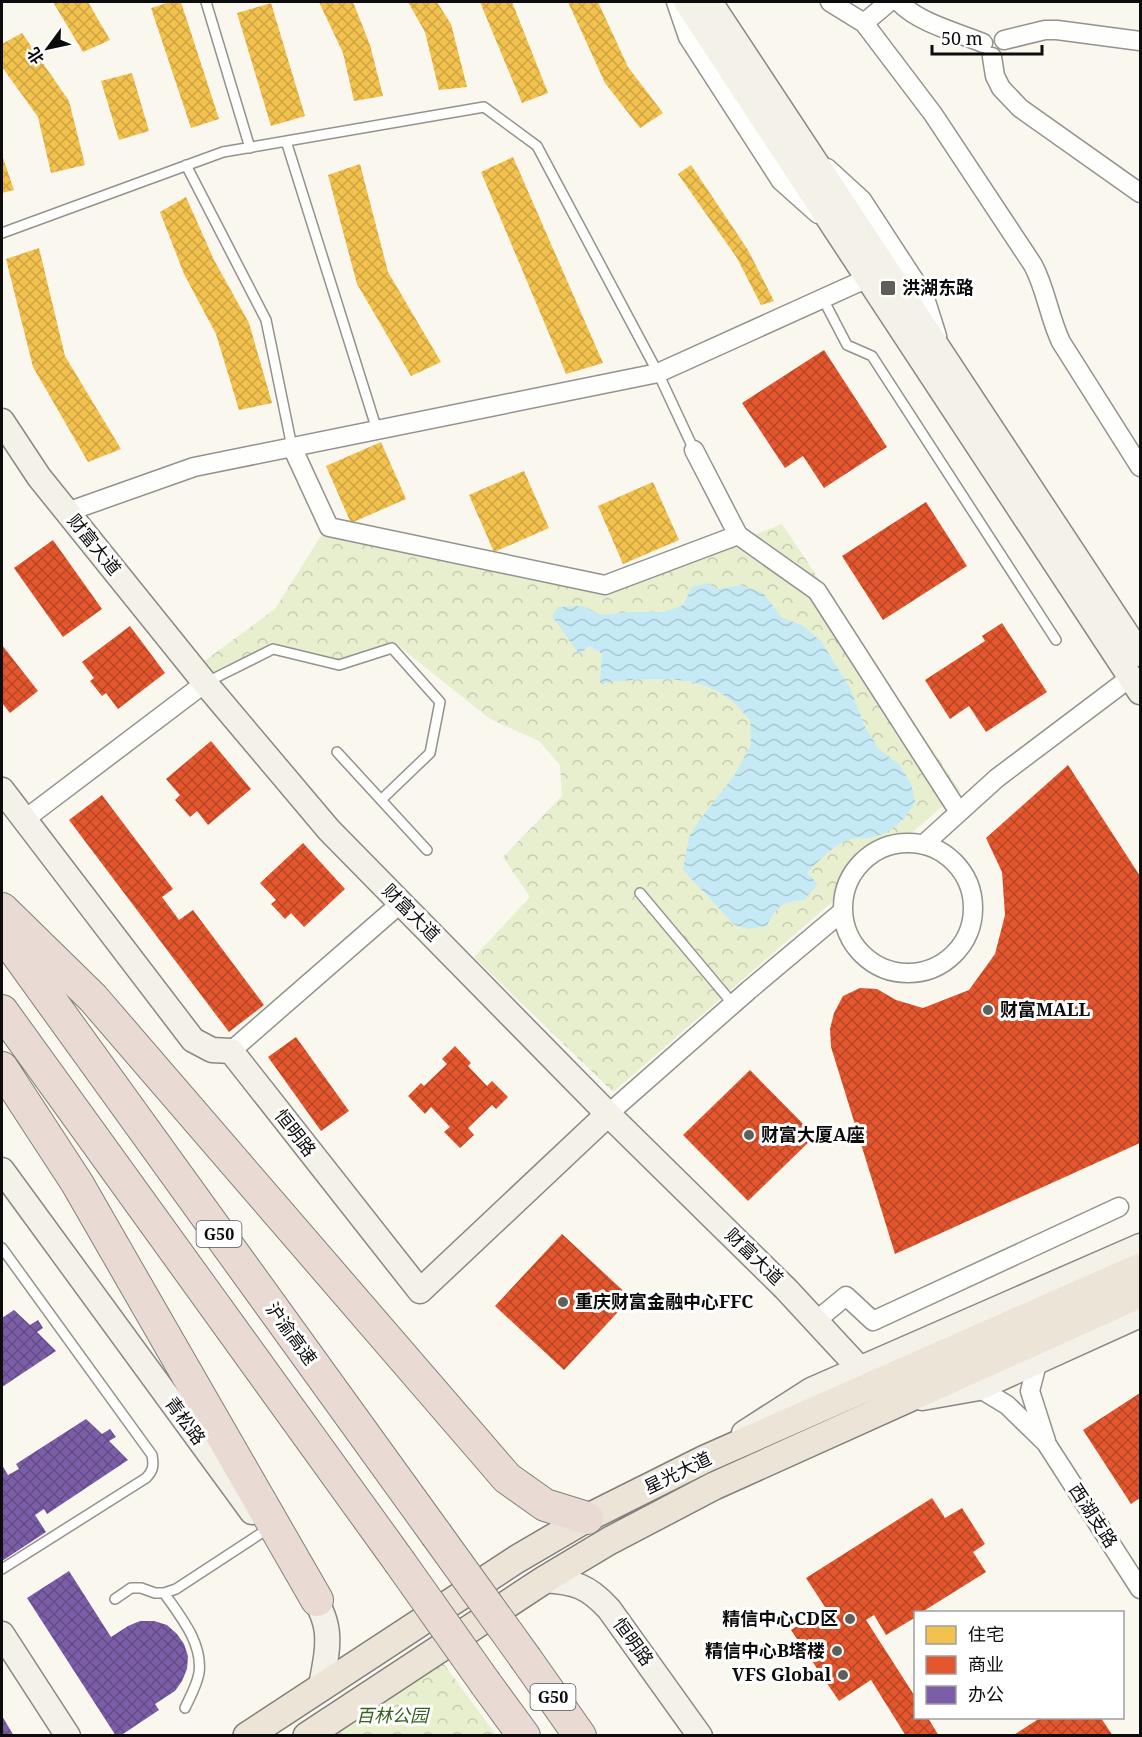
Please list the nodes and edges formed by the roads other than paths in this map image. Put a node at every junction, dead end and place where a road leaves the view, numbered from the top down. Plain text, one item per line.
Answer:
1 (206, 2) edge
2 (676, 2) edge
3 (686, 2) edge
4 (711, 2) edge
5 (830, 2) edge
6 (889, 2) edge
7 (898, 2) edge
8 (864, 23) junction
9 (1140, 41) edge
10 (988, 50) junction
11 (286, 141) junction
12 (250, 148) junction
13 (186, 165) junction
14 (1140, 194) edge
15 (837, 231) junction
16 (2, 233) edge
17 (868, 278) junction
18 (823, 298) junction
19 (658, 373) junction
20 (2, 421) edge
21 (377, 430) junction
22 (292, 447) junction
23 (694, 450) joint
24 (1140, 467) edge
25 (67, 512) junction
26 (738, 535) junction
27 (1056, 640) dead end
28 (1140, 654) edge
29 (1137, 680) edge
30 (205, 683) junction
31 (337, 752) dead end
32 (2, 790) edge
33 (381, 800) junction
34 (959, 812) junction
35 (24, 820) junction
36 (923, 845) junction
37 (427, 850) dead end
38 (640, 893) dead end
39 (401, 903) junction
40 (2, 909) edge
41 (843, 910) junction
42 (2, 933) edge
43 (733, 1004) junction
44 (2, 1011) edge
45 (231, 1051) junction
46 (2, 1068) edge
47 (608, 1114) junction
48 (2, 1170) edge
49 (1119, 1208) dead end
50 (1140, 1246) edge
51 (2, 1248) edge
52 (1140, 1267) edge
53 (1140, 1294) edge
54 (1140, 1315) edge
55 (817, 1320) junction
56 (1038, 1360) junction
57 (861, 1370) junction
58 (979, 1388) junction
59 (899, 1402) junction
60 (1046, 1443) junction
61 (705, 1459) junction
62 (587, 1518) junction
63 (266, 1530) junction
64 (2, 1569) edge
65 (544, 1580) junction
66 (1140, 1589) edge
67 (164, 1593) junction
68 (115, 1599) dead end
69 (317, 1600) junction
70 (2, 1634) edge
71 (321, 1686) junction
72 (185, 1708) dead end
73 (68, 1736) edge
74 (247, 1736) edge
75 (307, 1736) edge
76 (524, 1736) edge
77 (580, 1736) edge
78 (700, 1736) edge

1 - 12 lane
2 - 15 street
3 - 15 street
4 - 28 street
5 - 8 street
6 - 8 street
7 - 10 street
8 - 24 street
9 - 10 street
10 - 14 street
11 - 12 lane
11 - 19 lane
11 - 21 lane
12 - 13 lane
13 - 16 lane
13 - 22 lane
15 - 17 street
17 - 18 street
17 - 29 street
18 - 19 street
18 - 27 lane
19 - 21 street
19 - 23 lane
20 - 25 street, 财富大道
21 - 22 street
22 - 25 street
22 - 26 street
23 - 26 street
25 - 30 street, 财富大道
26 - 34 street
29 - 34 street
30 - 33 lane
30 - 35 street
30 - 39 street, 财富大道
31 - 33 lane
32 - 35 street
33 - 37 lane
34 - 36 street
35 - 45 street
36 - 41 street
36 - 41 street
38 - 43 lane
39 - 45 street
39 - 47 street, 财富大道
40 - 62 highway
41 - 43 street
42 - 77 highway, 沪渝高速 / G50, bridge
43 - 47 street
44 - 76 highway, G50, bridge
45 - 47 street, 恒明路
46 - 69 highway
47 - 55 street, 财富大道
48 - 63 street, 青松路
49 - 55 street
50 - 57 street
51 - 64 lane
52 - 61 main road, 星光大道
53 - 59 main road, 星光大道
54 - 56 street
55 - 57 street, 财富大道
56 - 58 street
56 - 60 street
57 - 61 street
58 - 59 street
58 - 60 street
59 - 65 main road, 星光大道
60 - 66 street, 西湖支路
61 - 62 main road, 星光大道
62 - 71 main road, 星光大道
63 - 67 lane
63 - 69 street, 青松路
65 - 75 main road, 星光大道
65 - 78 street, 恒明路
67 - 68 lane
67 - 72 lane
69 - 71 street, 青松路
70 - 73 street
71 - 74 main road, 星光大道

